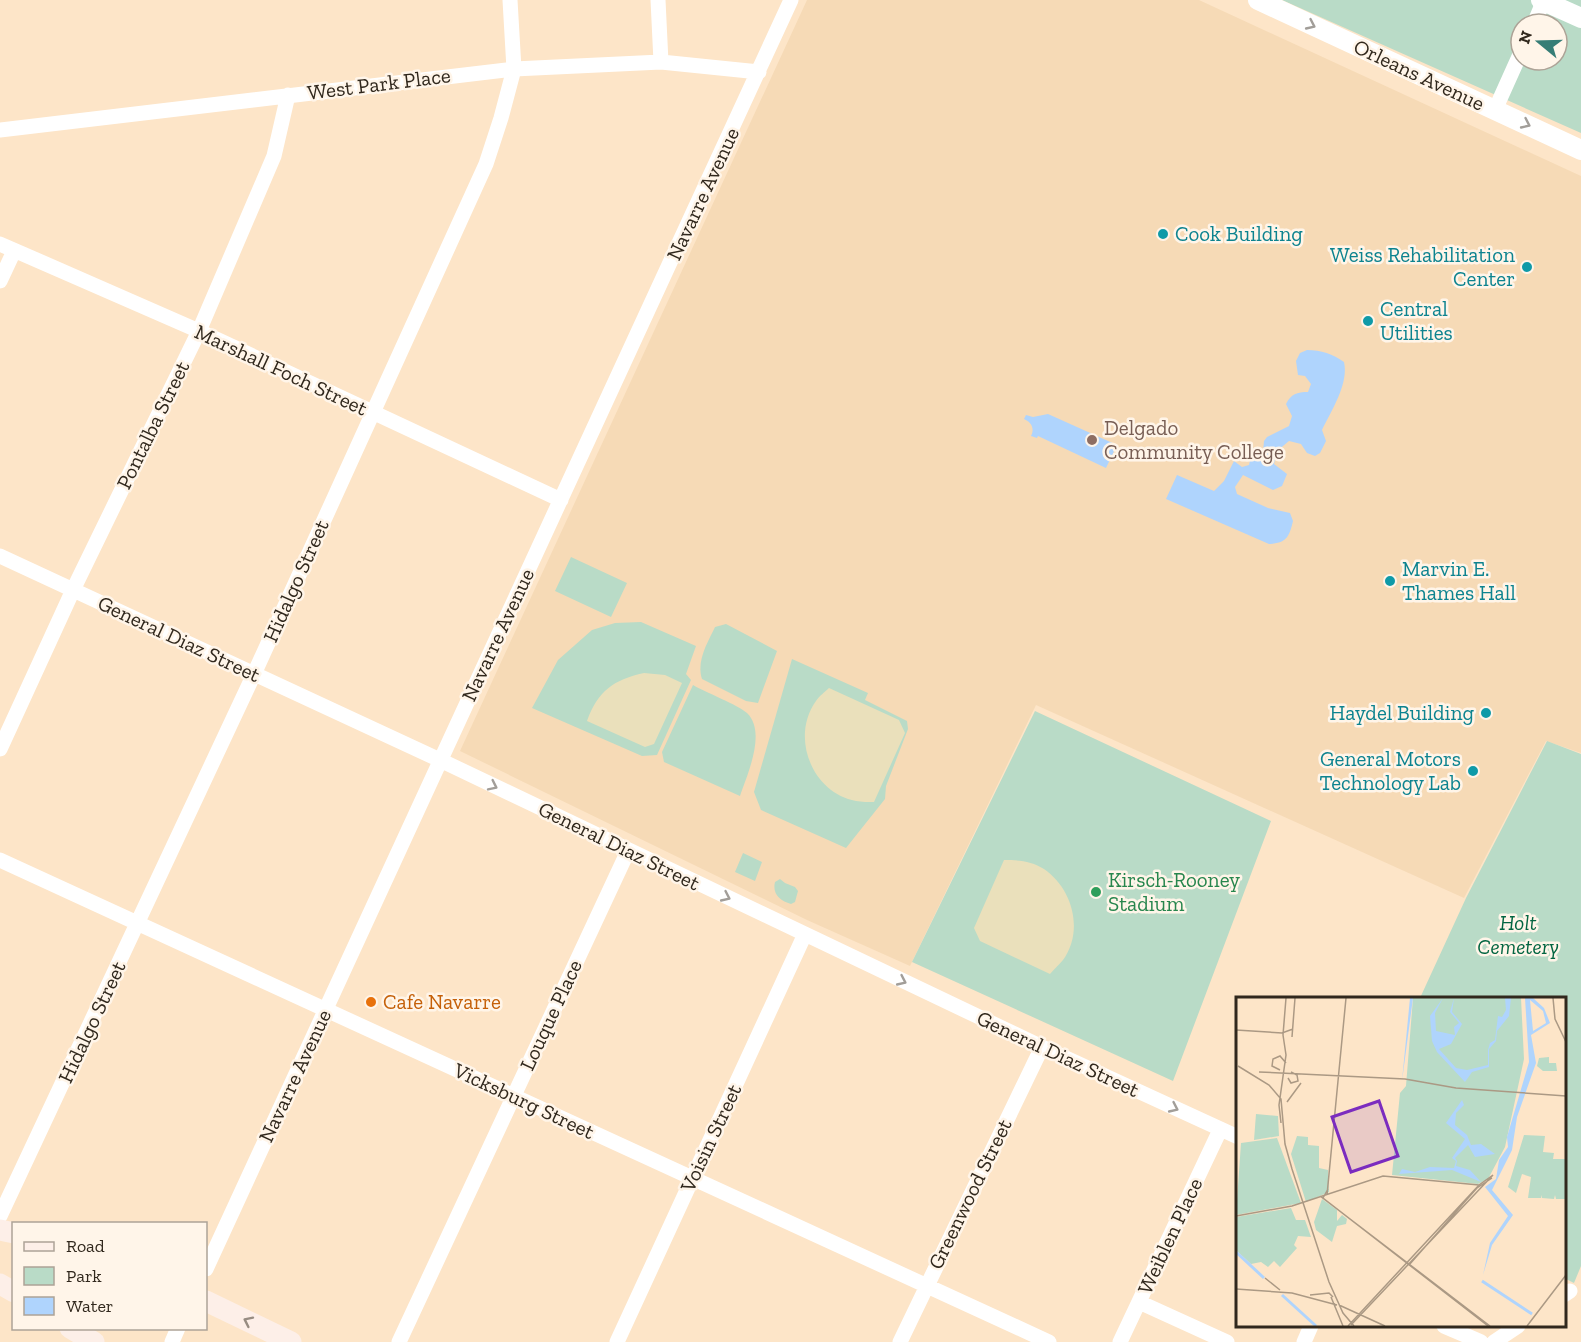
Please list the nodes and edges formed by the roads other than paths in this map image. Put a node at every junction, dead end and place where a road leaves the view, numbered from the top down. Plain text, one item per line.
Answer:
1 (510, 0) edge
2 (657, 0) edge
3 (791, 0) edge
4 (1258, 0) edge
5 (1543, 0) edge
6 (1581, 18) edge
7 (661, 62) junction
8 (514, 69) junction
9 (759, 72) junction
10 (1512, 72) edge
11 (288, 95) junction
12 (1495, 110) junction
13 (0, 130) edge
14 (1581, 150) edge
15 (7, 248) edge
16 (0, 281) edge
17 (200, 331) junction
18 (371, 412) junction
19 (561, 500) junction
20 (0, 556) edge
21 (73, 590) junction
22 (254, 674) junction
23 (0, 749) edge
24 (441, 760) junction
25 (628, 851) junction
26 (0, 860) edge
27 (138, 924) junction
28 (805, 934) junction
29 (325, 1010) junction
30 (1042, 1047) junction
31 (513, 1096) junction
32 (1220, 1130) junction
33 (1236, 1136) edge
34 (692, 1178) junction
35 (2, 1209) edge
36 (207, 1267) edge
37 (926, 1286) junction
38 (207, 1301) edge
39 (1139, 1302) junction
40 (1311, 1327) edge
41 (1446, 1327) edge
42 (1516, 1327) edge
43 (70, 1334) edge
44 (94, 1342) edge
45 (291, 1342) edge
46 (399, 1342) edge
47 (617, 1342) edge
48 (900, 1342) edge
49 (1049, 1342) edge
50 (1120, 1342) edge
51 (1227, 1342) edge
52 (1304, 1342) edge
53 (1480, 1342) edge
54 (1494, 1342) edge

1 - 8 street, Hidalgo Street
2 - 7 street
3 - 9 street, Navarre Avenue
4 -> 12 street, Orleans Avenue
5 - 6 street
7 - 8 street, West Park Place
7 - 9 street, West Park Place
8 - 11 street, West Park Place
8 - 18 street, Hidalgo Street
9 - 19 street, Navarre Avenue
10 - 12 street
11 - 13 street, West Park Place
11 - 17 street, Pontalba Street
12 -> 14 street, Orleans Avenue
15 - 16 street
15 - 17 street, Marshall Foch Street
17 - 18 street, Marshall Foch Street
17 - 21 street, Pontalba Street
18 - 19 street, Marshall Foch Street
18 - 22 street, Hidalgo Street
19 - 24 street, Navarre Avenue
20 - 21 street, General Diaz Street
21 - 22 street, General Diaz Street
21 - 23 street, Pontalba Street
22 - 24 street, General Diaz Street
22 - 27 street, Hidalgo Street
24 -> 25 street, General Diaz Street
24 - 29 street, Navarre Avenue
25 -> 28 street, General Diaz Street
25 - 31 street, Louque Place
26 - 27 street, Vicksburg Street
27 - 29 street, Vicksburg Street
27 - 35 street, Hidalgo Street
28 -> 30 street, General Diaz Street
28 - 34 street, Voisin Street
29 - 31 street, Vicksburg Street
29 - 36 street, Navarre Avenue
30 -> 32 street, General Diaz Street
30 - 37 street, Greenwood Street
31 - 34 street, Vicksburg Street
31 - 46 street, Louque Place
32 - 33 street, General Diaz Street
32 - 39 street, Weiblen Place
34 - 37 street, Vicksburg Street
34 - 47 street, Voisin Street
37 - 48 street, Greenwood Street
37 - 49 street, Vicksburg Street
45 -> 38 main road
39 - 50 street, Weiblen Place
39 - 51 street
40 - 52 street
41 - 53 street
42 - 54 street
43 - 44 main road

